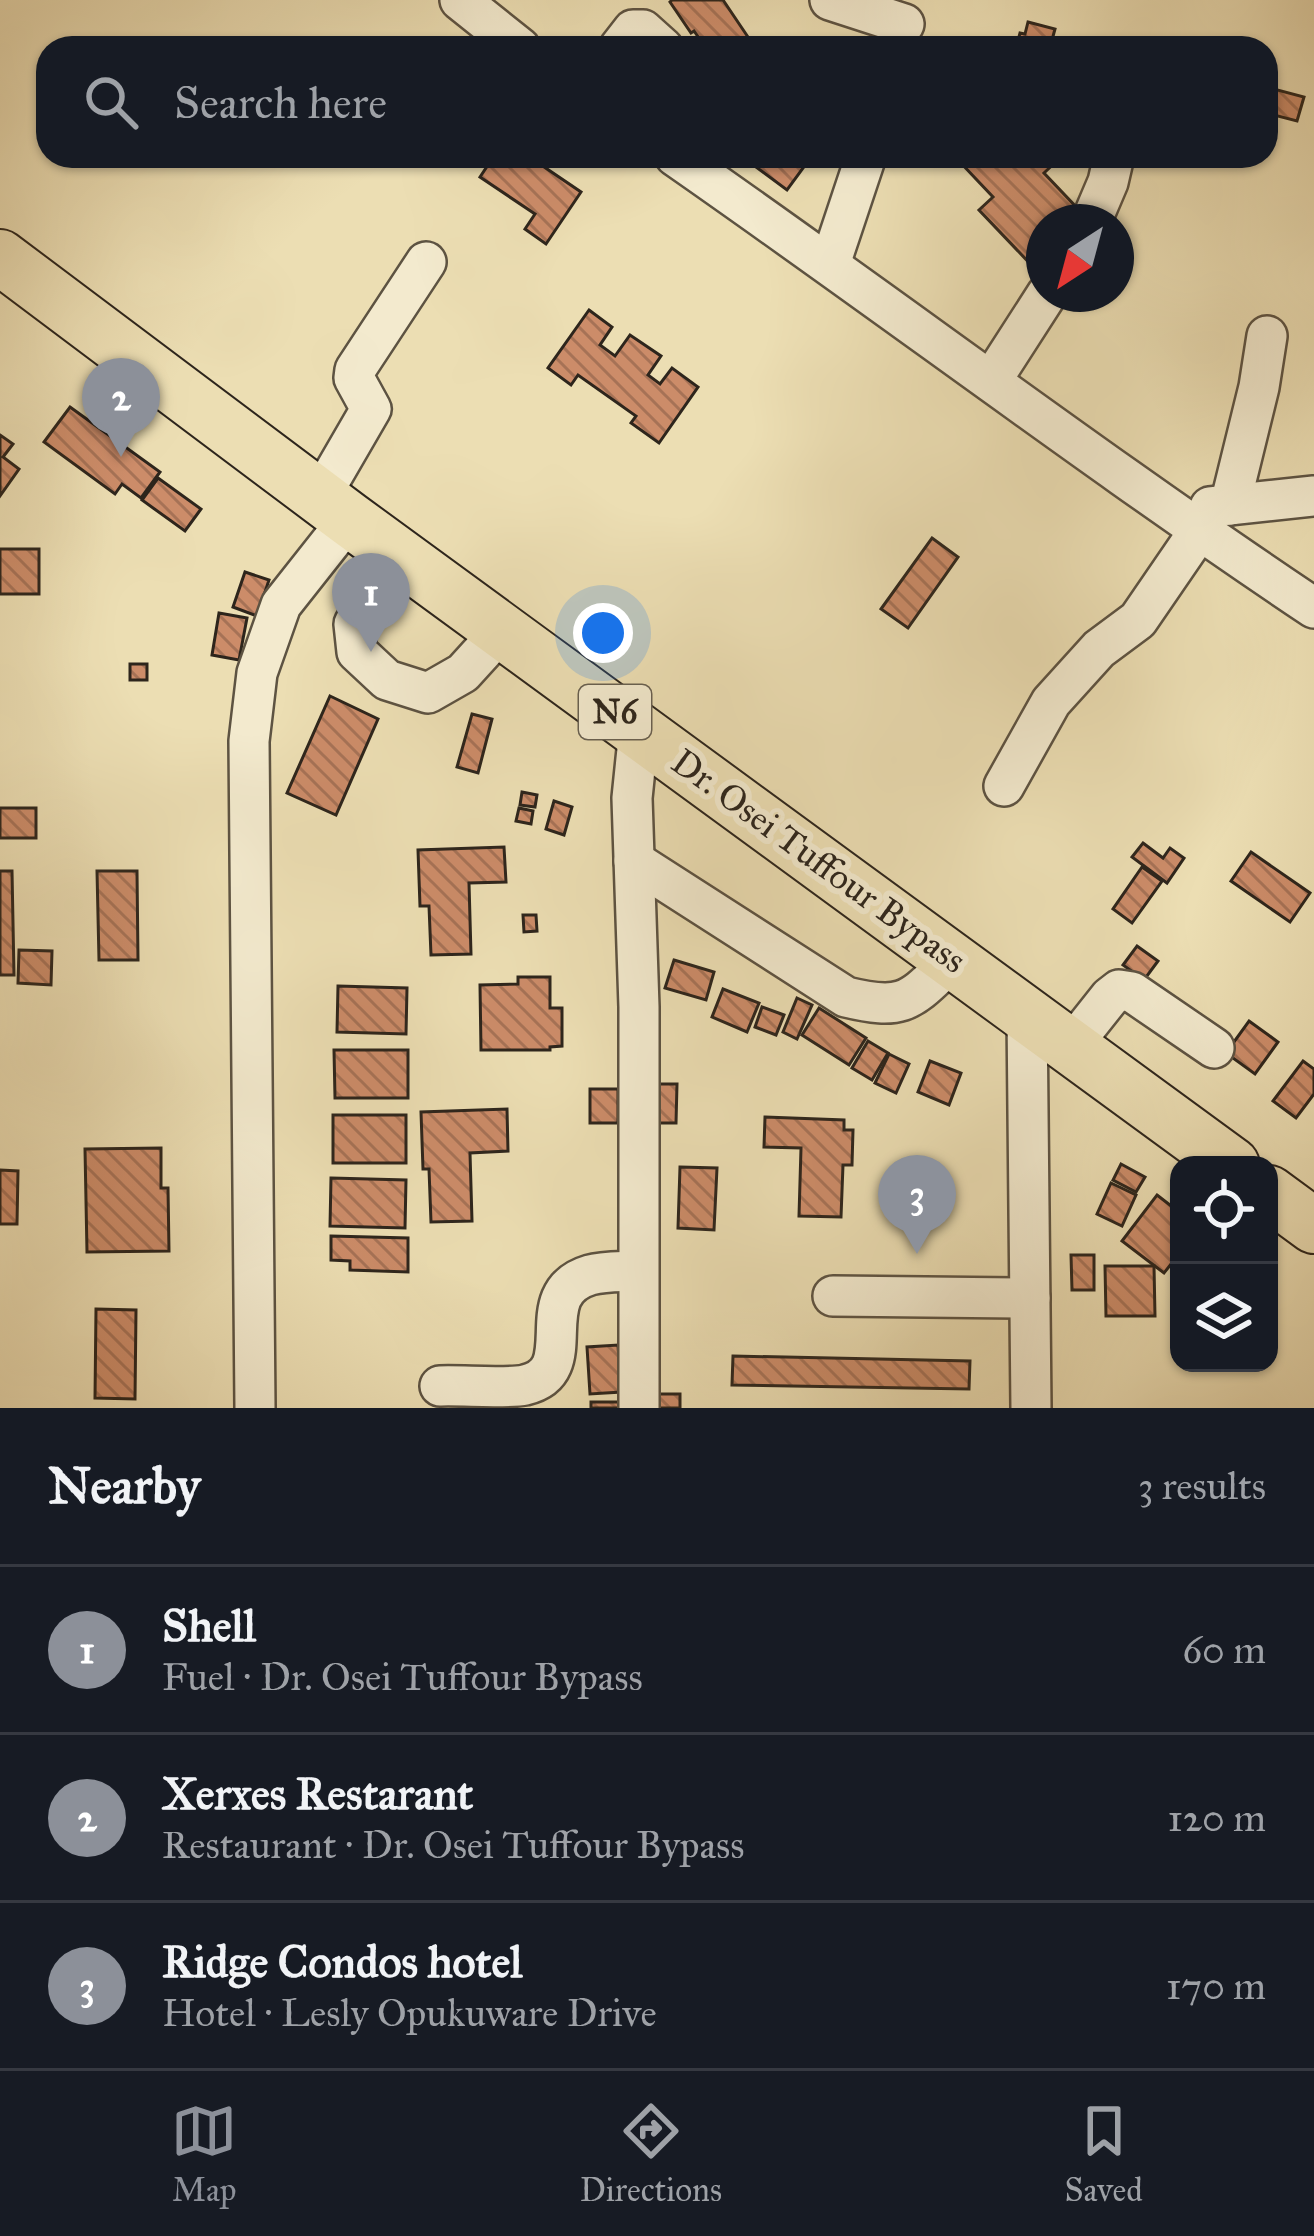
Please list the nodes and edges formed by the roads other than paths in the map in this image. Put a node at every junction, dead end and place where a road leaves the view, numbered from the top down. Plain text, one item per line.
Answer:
1 (460, 0) edge
2 (830, 0) edge
3 (904, 24) edge
4 (505, 36) edge
5 (692, 168) edge
6 (862, 168) edge
7 (1111, 168) edge
8 (1098, 204) edge
9 (0, 257) edge
10 (426, 262) dead end
11 (830, 264) junction
12 (1035, 312) edge
13 (1267, 336) dead end
14 (991, 381) junction
15 (1314, 496) edge
16 (1230, 505) junction
17 (334, 508) junction
18 (1184, 521) junction
19 (394, 552) junction
20 (1314, 608) edge
21 (502, 630) junction
22 (639, 730) junction
23 (1004, 786) dead end
24 (634, 861) junction
25 (954, 959) junction
26 (1027, 1013) junction
27 (1071, 1046) junction
28 (1214, 1048) dead end
29 (1220, 1156) edge
30 (1278, 1199) edge
31 (1314, 1226) edge
32 (637, 1271) junction
33 (832, 1296) dead end
34 (1030, 1298) junction
35 (440, 1386) dead end
36 (255, 1408) edge
37 (639, 1408) edge
38 (1031, 1408) edge

1 - 4 street
2 - 3 street
5 - 11 street
6 - 11 street
7 - 8 street
9 - 17 highway, Dr. Osei Tuffour Bypass / N6
10 - 17 street
11 - 14 street
12 - 14 street
13 - 16 street
14 - 18 street
15 - 16 street
16 - 18 street
17 - 19 highway, Dr. Osei Tuffour Bypass / N6
17 - 36 street
18 - 20 street
18 - 23 street
19 - 21 highway, Dr. Osei Tuffour Bypass / N6
19 - 21 street
21 - 22 highway, Dr. Osei Tuffour Bypass / N6
22 - 24 street
22 - 25 highway, Dr. Osei Tuffour Bypass / N6
24 - 25 street
24 - 32 street
25 - 26 highway, Dr. Osei Tuffour Bypass / N6
26 - 27 highway, Dr. Osei Tuffour Bypass / N6
26 - 34 street
27 - 28 street
27 - 29 highway, Dr. Osei Tuffour Bypass / N6
30 - 31 highway
32 - 35 street
32 - 37 street
33 - 34 street
34 - 38 street

